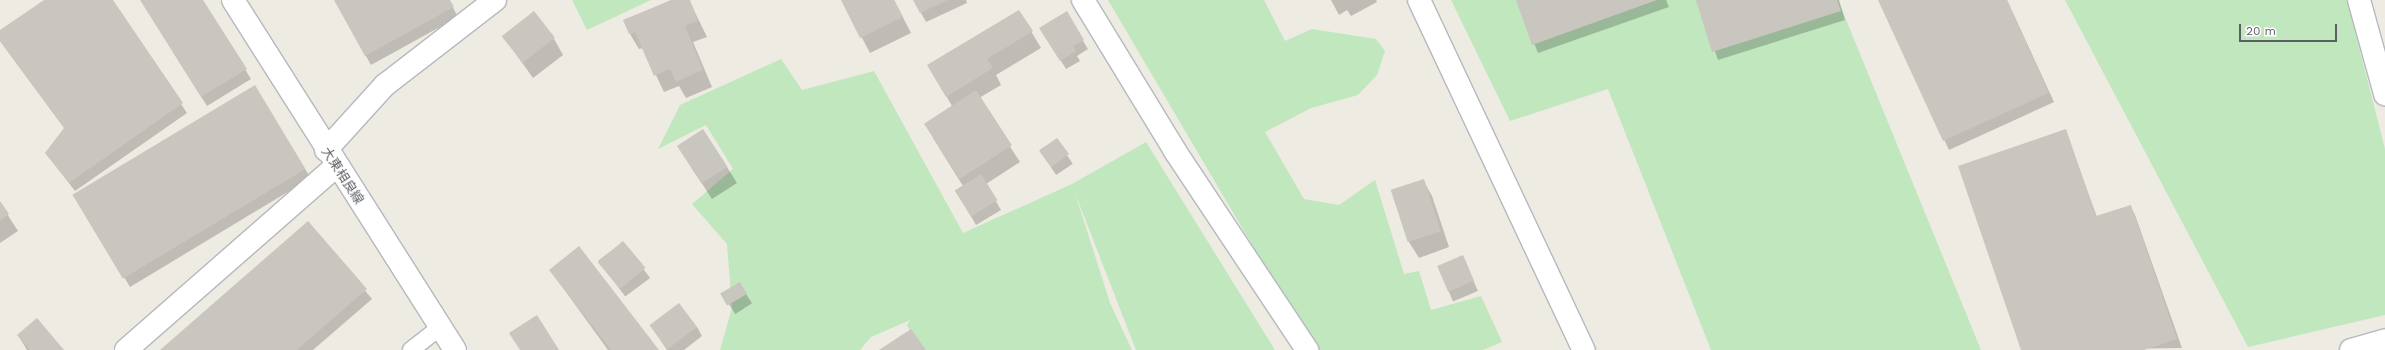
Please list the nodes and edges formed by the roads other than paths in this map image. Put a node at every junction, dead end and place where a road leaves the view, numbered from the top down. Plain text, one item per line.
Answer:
1 (233, 0) edge
2 (495, 0) edge
3 (1083, 0) edge
4 (1419, 0) edge
5 (2359, 0) edge
6 (2385, 94) edge
7 (331, 158) junction
8 (440, 327) junction
9 (2385, 340) edge
10 (126, 350) edge
11 (411, 350) edge
12 (455, 350) edge
13 (1307, 350) edge
14 (1584, 350) edge
15 (2351, 350) edge

1 - 7 street, 大東相良線
2 - 7 street
3 - 13 street
4 - 14 street
5 - 6 street
7 - 8 street, 大東相良線
7 - 10 street
8 - 11 lane
8 - 12 street, 大東相良線
9 - 15 street

